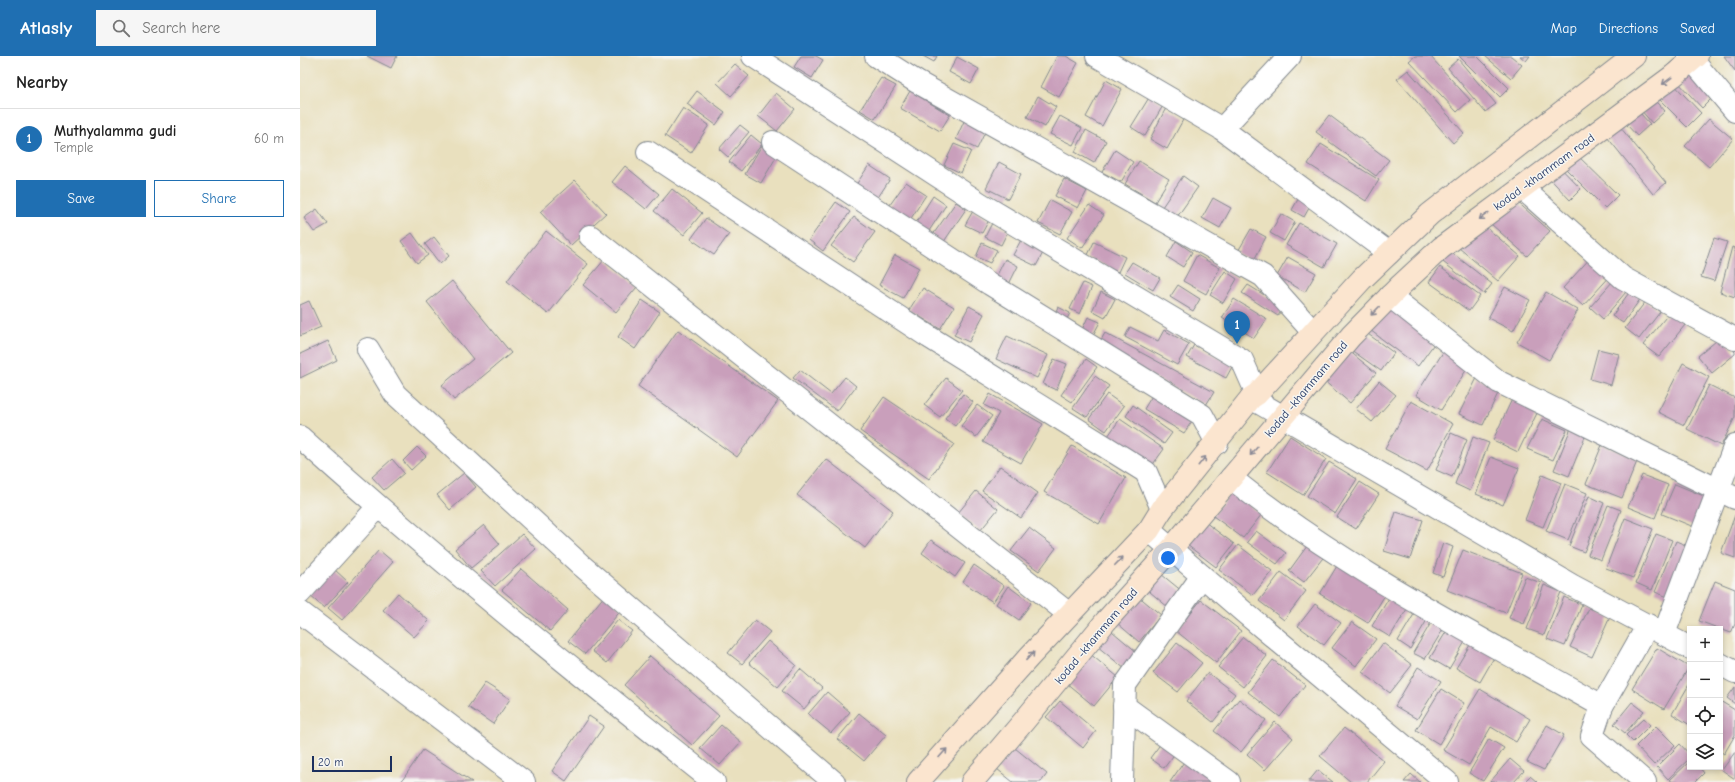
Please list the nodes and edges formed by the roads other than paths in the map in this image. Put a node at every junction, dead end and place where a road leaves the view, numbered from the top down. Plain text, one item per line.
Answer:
1 (753, 56) edge
2 (876, 56) edge
3 (1097, 56) edge
4 (1290, 56) edge
5 (1634, 56) edge
6 (1693, 57) edge
7 (1735, 111) edge
8 (1222, 129) junction
9 (773, 142) dead end
10 (648, 152) dead end
11 (1522, 188) junction
12 (590, 236) dead end
13 (1389, 253) junction
14 (1390, 296) junction
15 (1313, 332) junction
16 (1735, 339) edge
17 (368, 349) dead end
18 (1254, 396) junction
19 (1284, 416) junction
20 (300, 437) edge
21 (1217, 442) junction
22 (1735, 445) edge
23 (1231, 478) junction
24 (1726, 494) edge
25 (378, 506) junction
26 (1162, 509) junction
27 (1149, 530) junction
28 (1171, 549) junction
29 (1202, 576) junction
30 (300, 593) edge
31 (300, 612) edge
32 (1069, 614) junction
33 (1656, 630) junction
34 (1687, 646) edge
35 (1723, 666) edge
36 (1735, 672) edge
37 (1124, 706) junction
38 (1602, 706) junction
39 (524, 782) edge
40 (714, 782) edge
41 (834, 782) edge
42 (918, 782) edge
43 (972, 782) edge
44 (1122, 782) edge
45 (1229, 782) edge
46 (1447, 782) edge
47 (1645, 782) edge

1 - 18 street
2 - 15 street
3 - 8 street
4 - 8 street
5 - 13 main road
6 - 7 street
6 -> 11 main road, kodad -khammam road
8 - 13 street
9 - 21 street
10 - 26 street
11 -> 14 main road, kodad -khammam road
11 - 16 street
12 - 32 street
13 - 15 main road
14 -> 19 main road, kodad -khammam road
14 - 24 street
15 - 18 main road
17 - 41 street
18 - 19 street
18 - 21 main road
19 -> 23 main road, kodad -khammam road
19 - 33 street
20 - 25 street
26 -> 21 main road
22 - 24 street
23 - 28 main road, kodad -khammam road
23 - 38 street
24 - 33 street
25 - 30 street
25 - 40 street
26 - 27 main road
27 - 28 street
32 -> 27 main road
28 - 29 street
28 - 43 main road, kodad -khammam road
29 - 37 street
29 - 46 street
31 - 39 street
42 -> 32 main road
33 - 34 street
33 - 38 street
35 - 36 street
37 - 44 street
37 - 45 street
38 - 47 street

